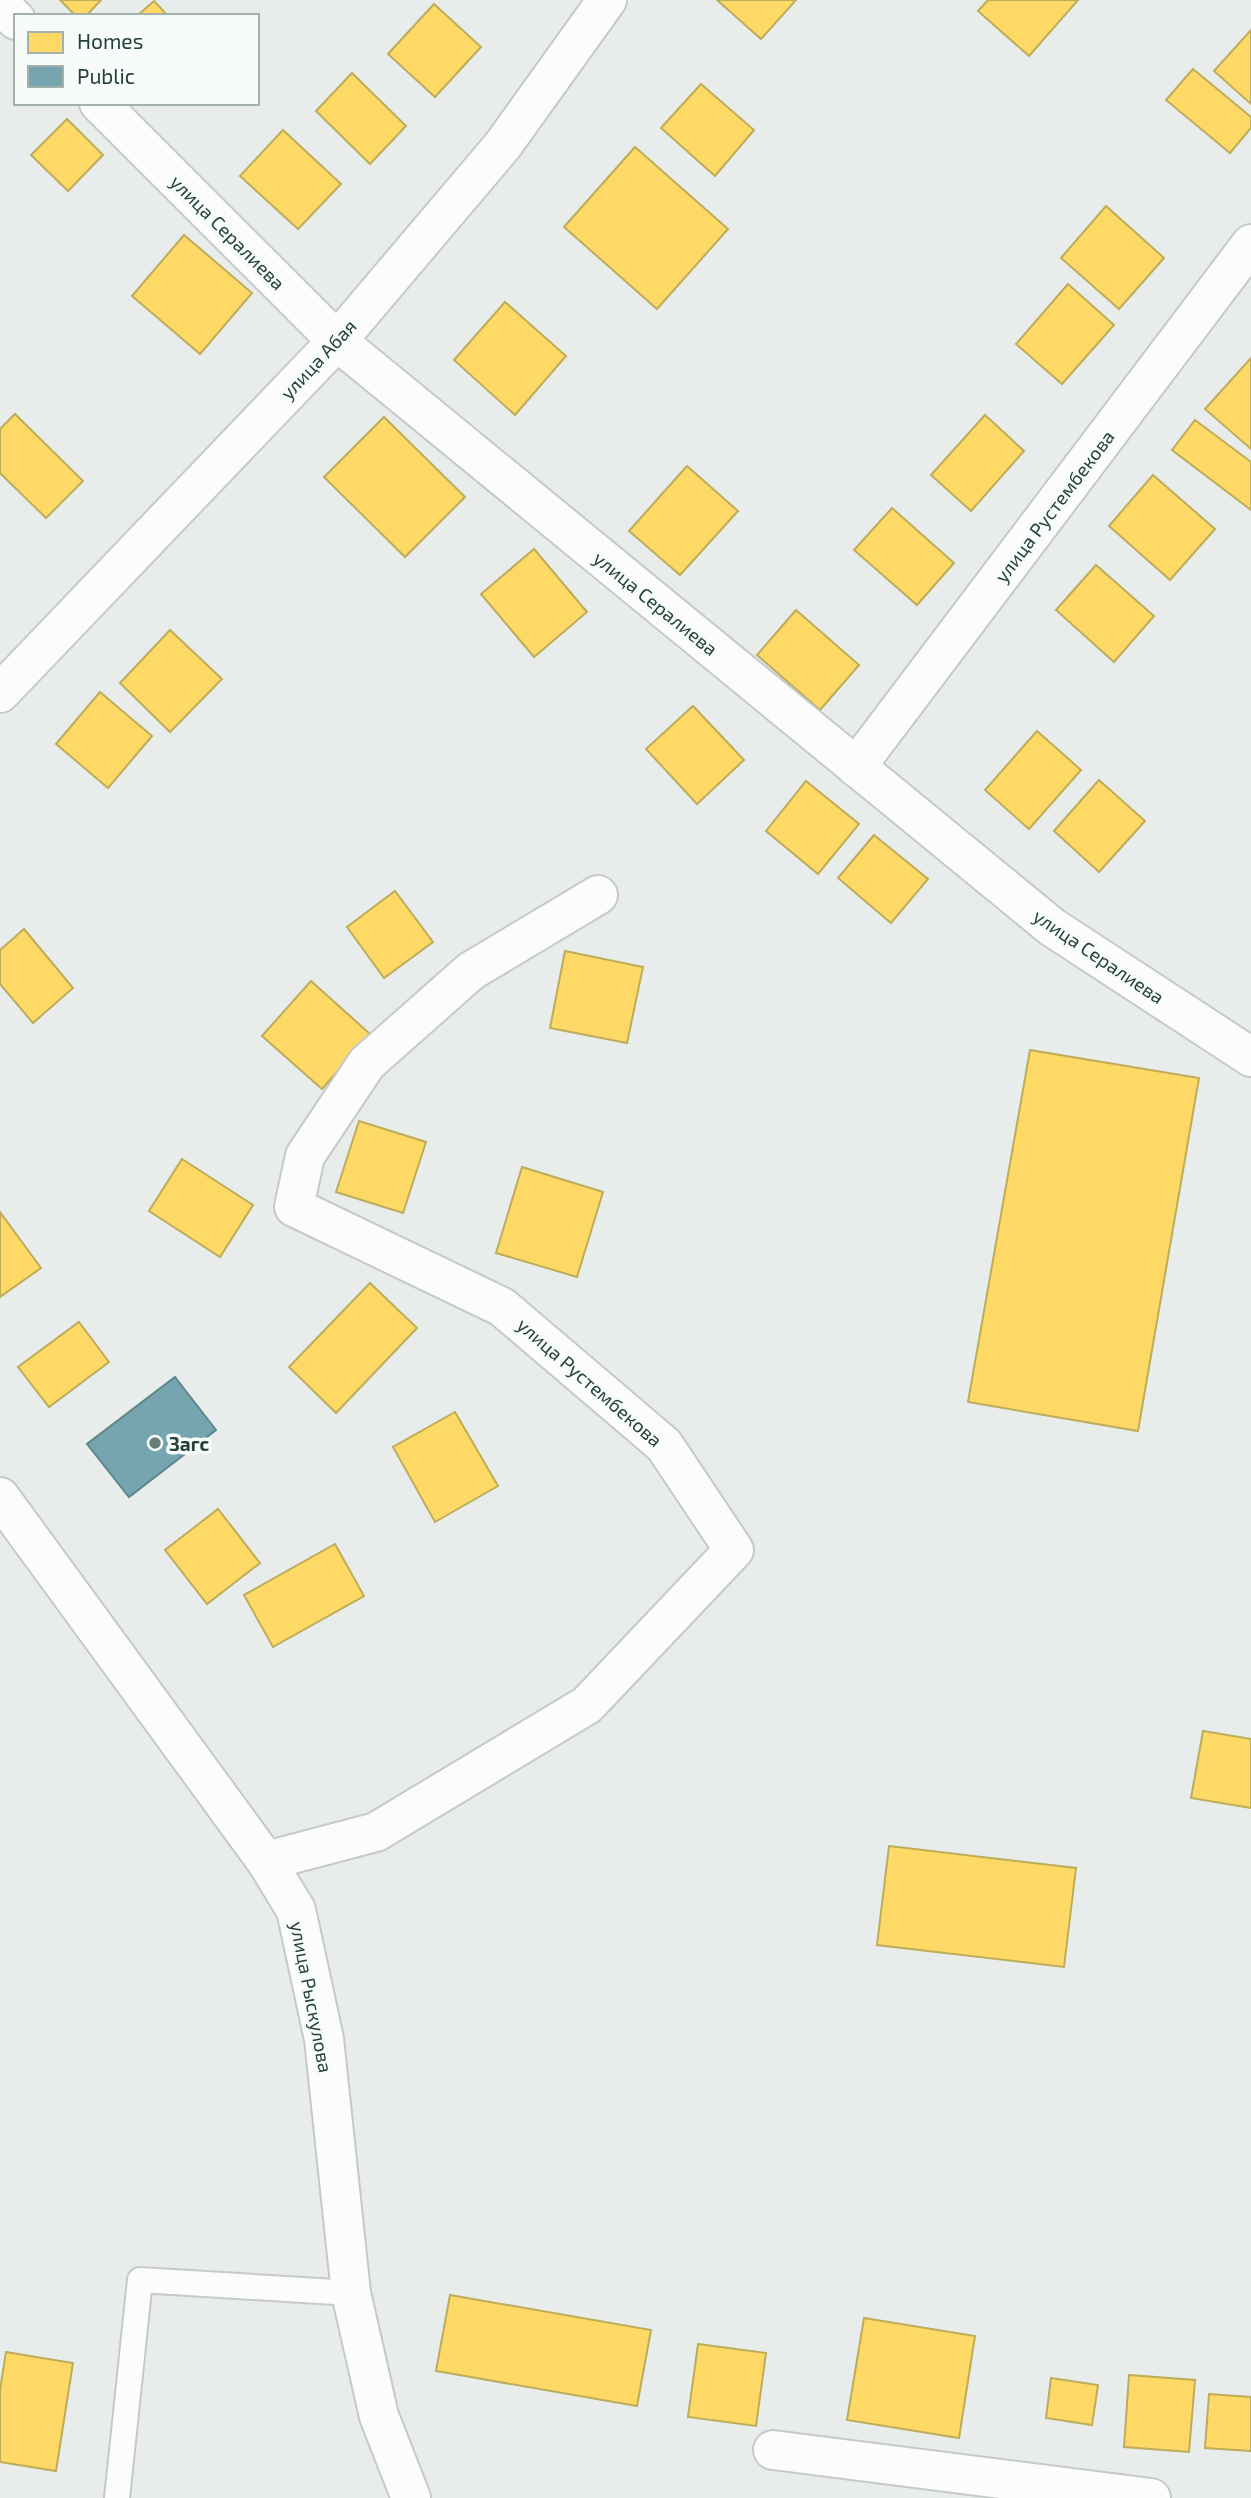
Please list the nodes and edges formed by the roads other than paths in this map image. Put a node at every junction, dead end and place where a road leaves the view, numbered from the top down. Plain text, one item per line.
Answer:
1 (607, 0) edge
2 (0, 4) edge
3 (14, 18) edge
4 (101, 105) edge
5 (1251, 244) edge
6 (337, 341) junction
7 (0, 693) edge
8 (856, 767) junction
9 (598, 895) dead end
10 (1251, 1057) edge
11 (0, 1497) edge
12 (266, 1861) junction
13 (351, 2293) junction
14 (773, 2449) dead end
15 (117, 2498) edge
16 (411, 2498) edge
17 (1151, 2498) edge

1 - 6 street, улица Абая
2 - 3 street
4 - 6 street, улица Сералиева
5 - 8 street, улица Рустембекова
6 - 7 street, улица Абая
6 - 8 street, улица Сералиева
8 - 10 street, улица Сералиева
9 - 12 street, улица Рустембекова
11 - 12 street, улица Рыскулова
12 - 13 street, улица Рыскулова
13 - 15 lane
13 - 16 street, улица Рыскулова
14 - 17 street

